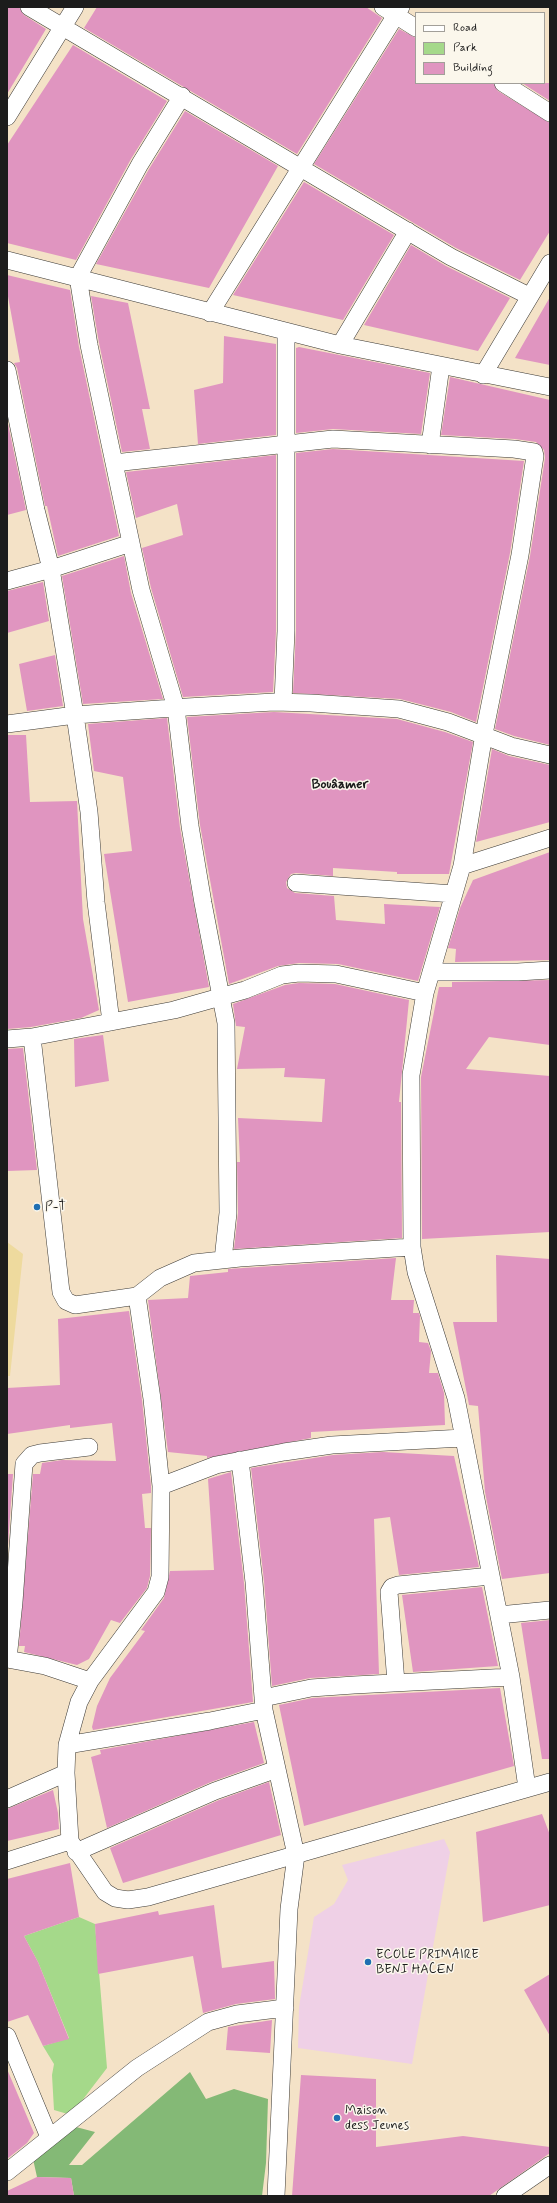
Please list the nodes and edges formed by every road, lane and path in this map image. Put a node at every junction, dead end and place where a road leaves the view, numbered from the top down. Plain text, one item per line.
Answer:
1 (29, 7) edge
2 (75, 7) edge
3 (393, 10) edge
4 (63, 26) junction
5 (415, 27) edge
6 (505, 84) edge
7 (182, 96) junction
8 (550, 113) edge
9 (7, 117) edge
10 (300, 167) junction
11 (408, 231) junction
12 (7, 260) edge
13 (550, 263) edge
14 (78, 278) junction
15 (529, 296) junction
16 (210, 313) junction
17 (286, 332) junction
18 (340, 345) junction
19 (441, 366) junction
20 (7, 370) edge
21 (483, 375) junction
22 (550, 387) edge
23 (286, 444) junction
24 (430, 444) junction
25 (114, 463) junction
26 (131, 543) junction
27 (51, 569) junction
28 (7, 581) edge
29 (283, 702) junction
30 (176, 708) junction
31 (76, 715) junction
32 (7, 724) edge
33 (484, 734) junction
34 (550, 755) edge
35 (550, 838) edge
36 (462, 866) junction
37 (296, 882) dead end
38 (454, 894) junction
39 (550, 970) edge
40 (431, 972) junction
41 (425, 993) junction
42 (221, 996) junction
43 (111, 1022) junction
44 (32, 1037) junction
45 (7, 1039) edge
46 (412, 1247) junction
47 (223, 1260) junction
48 (137, 1296) junction
49 (463, 1438) junction
50 (89, 1447) dead end
51 (240, 1460) junction
52 (161, 1486) junction
53 (491, 1576) junction
54 (550, 1610) edge
55 (499, 1615) junction
56 (8, 1659) edge
57 (511, 1677) junction
58 (90, 1681) junction
59 (396, 1683) junction
60 (263, 1704) junction
61 (67, 1745) junction
62 (277, 1769) junction
63 (66, 1773) junction
64 (549, 1787) edge
65 (527, 1788) junction
66 (7, 1799) edge
67 (73, 1847) junction
68 (296, 1855) junction
69 (7, 1861) edge
70 (285, 2008) junction
71 (7, 2036) edge
72 (49, 2137) junction
73 (550, 2165) edge
74 (7, 2172) edge
75 (525, 2189) edge
76 (276, 2196) edge
77 (505, 2196) edge

1 - 4 street
2 - 4 street
3 - 5 street
3 - 10 street
4 - 7 street
4 - 9 street
6 - 8 street
7 - 10 street
7 - 14 street
10 - 11 street
10 - 16 street
11 - 15 street
11 - 18 street
12 - 14 street
13 - 15 street
14 - 16 street
14 - 25 street
15 - 21 street
16 - 17 street
17 - 18 street
17 - 23 street
18 - 19 street
19 - 21 street
19 - 24 street
20 - 27 street
21 - 22 street
23 - 24 street
23 - 25 street
23 - 29 street
24 - 33 street
25 - 26 street
26 - 27 street
26 - 30 street
27 - 28 street
27 - 31 street
29 - 30 street
29 - 33 street
30 - 31 street
30 - 42 street
31 - 32 street
31 - 43 street
33 - 34 street
33 - 36 street
35 - 36 street
36 - 38 street
37 - 38 street
38 - 40 street
39 - 40 street
40 - 41 street
41 - 42 street
41 - 46 street
42 - 43 street
42 - 47 street
43 - 44 street
44 - 45 street
44 - 48 street
46 - 47 street
46 - 49 street
47 - 48 street
48 - 52 street
49 - 51 street
49 - 53 street
50 - 56 street
51 - 52 street
51 - 60 street
52 - 58 street
53 - 55 street
53 - 59 street
54 - 55 street
55 - 57 street
56 - 58 street
57 - 59 street
57 - 65 street
58 - 61 street
59 - 60 street
60 - 61 street
60 - 62 street
61 - 63 street
62 - 67 street
62 - 68 street
63 - 66 street
63 - 67 street
64 - 65 street
65 - 68 street
67 - 68 street
67 - 69 street
68 - 70 street
70 - 72 street
70 - 76 street
71 - 72 street
72 - 74 street
73 - 75 street
75 - 77 street

